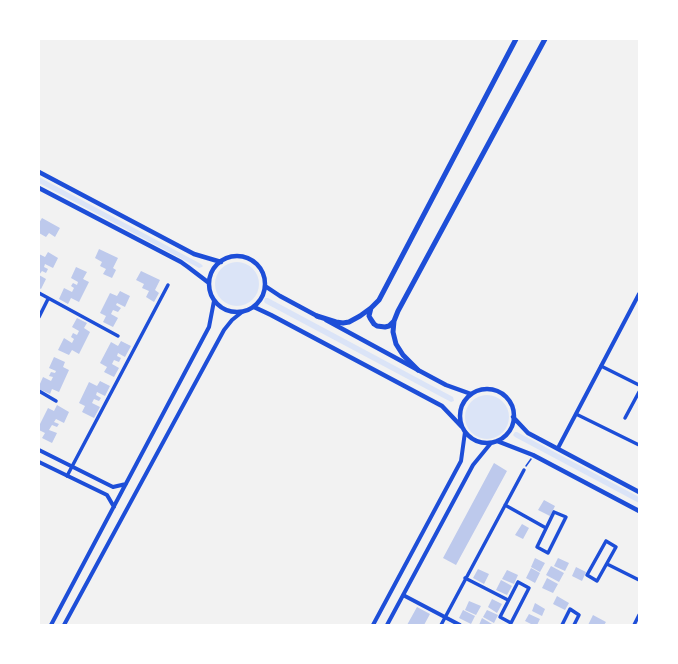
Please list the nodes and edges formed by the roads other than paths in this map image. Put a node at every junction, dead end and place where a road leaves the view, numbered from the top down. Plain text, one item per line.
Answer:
1 (516, 39) edge
2 (545, 39) edge
3 (39, 172) edge
4 (39, 188) edge
5 (221, 262) junction
6 (209, 283) junction
7 (168, 285) dead end
8 (265, 286) junction
9 (39, 294) edge
10 (639, 294) edge
11 (48, 299) junction
12 (214, 301) junction
13 (254, 307) junction
14 (371, 308) junction
15 (242, 312) junction
16 (317, 316) junction
17 (39, 318) edge
18 (394, 321) junction
19 (118, 336) dead end
20 (601, 366) junction
21 (418, 370) junction
22 (639, 385) edge
23 (39, 391) edge
24 (639, 392) edge
25 (471, 394) junction
26 (56, 401) dead end
27 (576, 414) junction
28 (513, 417) junction
29 (625, 418) dead end
30 (462, 427) junction
31 (465, 432) junction
32 (497, 441) junction
33 (491, 443) junction
34 (639, 445) edge
35 (558, 448) junction
36 (39, 450) edge
37 (39, 462) edge
38 (72, 467) junction
39 (524, 470) road end
40 (67, 476) junction
41 (126, 484) junction
42 (639, 492) edge
43 (505, 505) junction
44 (114, 507) junction
45 (639, 511) edge
46 (546, 528) junction
47 (607, 564) junction
48 (465, 578) junction
49 (639, 580) edge
50 (403, 596) junction
51 (508, 600) junction
52 (639, 615) edge
53 (445, 617) junction
54 (51, 625) edge
55 (64, 625) edge
56 (373, 625) edge
57 (387, 625) edge
58 (440, 625) edge
59 (460, 625) edge
60 (562, 625) edge
61 (574, 625) edge
62 (634, 625) edge

1 - 14 main road
2 - 18 main road
3 - 5 main road
4 - 6 main road
5 - 6 main road
5 - 8 main road
6 - 12 main road
7 - 38 street
8 - 13 main road
8 - 16 main road
9 - 11 street
10 - 20 street
11 - 17 street
11 - 19 street
12 - 15 main road
12 - 41 street
13 - 15 main road
13 - 30 main road
14 - 16 main road
14 - 18 main road
15 - 55 street
16 - 21 main road
18 - 21 main road
20 - 22 street
20 - 27 street
21 - 25 main road
23 - 26 street
24 - 29 street
25 - 28 main road
25 - 30 main road
27 - 34 street
27 - 35 street
28 - 32 main road
28 - 35 main road
30 - 31 main road
31 - 33 main road
31 - 56 street
32 - 33 main road
32 - 45 main road
33 - 50 street
35 - 42 main road
36 - 38 street
37 - 40 street
38 - 40 street
38 - 41 street
39 - 43 street
40 - 44 street
41 - 44 street
43 - 46 street
43 - 48 street
44 - 54 street
46 - 46 street
47 - 47 street
47 - 49 street
48 - 51 street
48 - 53 street
50 - 53 street
50 - 57 street
51 - 51 street
52 - 62 street
53 - 58 street
53 - 59 street
60 - 61 street

